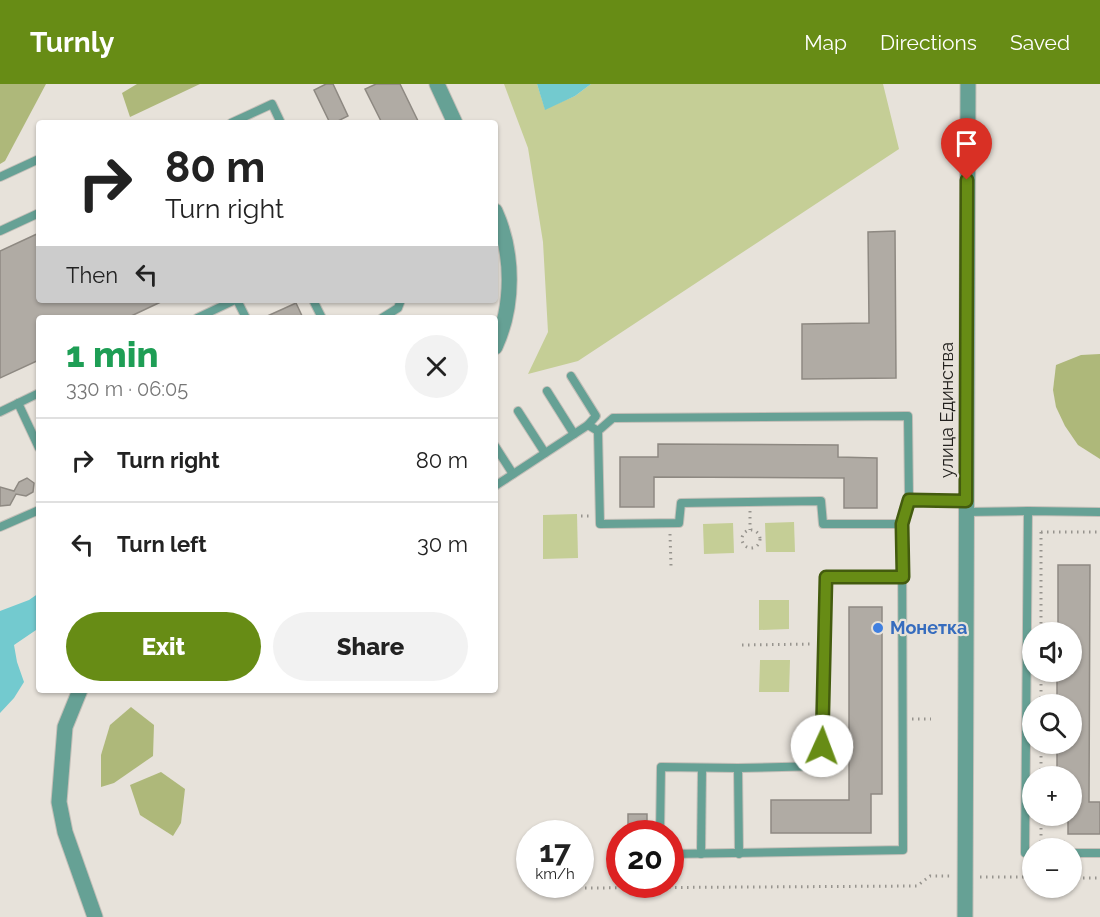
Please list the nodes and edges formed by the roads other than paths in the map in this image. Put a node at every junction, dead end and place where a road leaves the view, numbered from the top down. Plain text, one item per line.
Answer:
1 (437, 84) edge
2 (968, 84) edge
3 (237, 120) edge
4 (280, 120) edge
5 (454, 120) edge
6 (36, 160) edge
7 (0, 177) edge
8 (36, 214) edge
9 (498, 220) edge
10 (0, 231) edge
11 (230, 303) edge
12 (400, 303) edge
13 (204, 315) edge
14 (387, 315) edge
15 (498, 338) edge
16 (571, 376) dead end
17 (547, 391) dead end
18 (36, 394) edge
19 (18, 403) junction
20 (518, 411) dead end
21 (0, 412) edge
22 (588, 425) junction
23 (598, 431) junction
24 (574, 435) junction
25 (36, 442) edge
26 (498, 451) edge
27 (546, 453) junction
28 (513, 474) junction
29 (498, 484) edge
30 (909, 500) junction
31 (966, 507) junction
32 (36, 511) edge
33 (1028, 512) junction
34 (1100, 512) edge
35 (902, 524) junction
36 (0, 527) edge
37 (903, 577) junction
38 (79, 693) edge
39 (702, 768) junction
40 (738, 768) junction
41 (660, 820) edge
42 (1025, 838) edge
43 (1082, 853) edge
44 (1100, 853) edge
45 (684, 854) edge
46 (701, 854) junction
47 (739, 854) junction
48 (95, 917) edge
49 (965, 917) edge

1 - 5 street
2 - 31 street, улица Единства
3 - 4 lane
6 - 7 lane
8 - 10 lane
9 - 15 street
11 - 13 lane
12 - 14 lane
16 - 22 lane
17 - 24 lane
18 - 19 lane
19 - 21 lane
19 - 25 lane
20 - 27 lane
22 - 23 lane
22 - 24 lane
23 - 30 lane
23 - 35 lane
24 - 27 lane
26 - 28 lane
27 - 28 lane
28 - 29 lane
30 - 31 lane
30 - 35 lane
31 - 33 lane
31 - 49 street, улица Единства
32 - 36 lane
33 - 34 lane
33 - 42 lane
35 - 37 lane
37 - 40 lane
37 - 47 lane
38 - 48 street
39 - 40 lane
39 - 41 lane
39 - 46 lane
40 - 47 lane
43 - 44 lane
45 - 46 lane
46 - 47 lane

